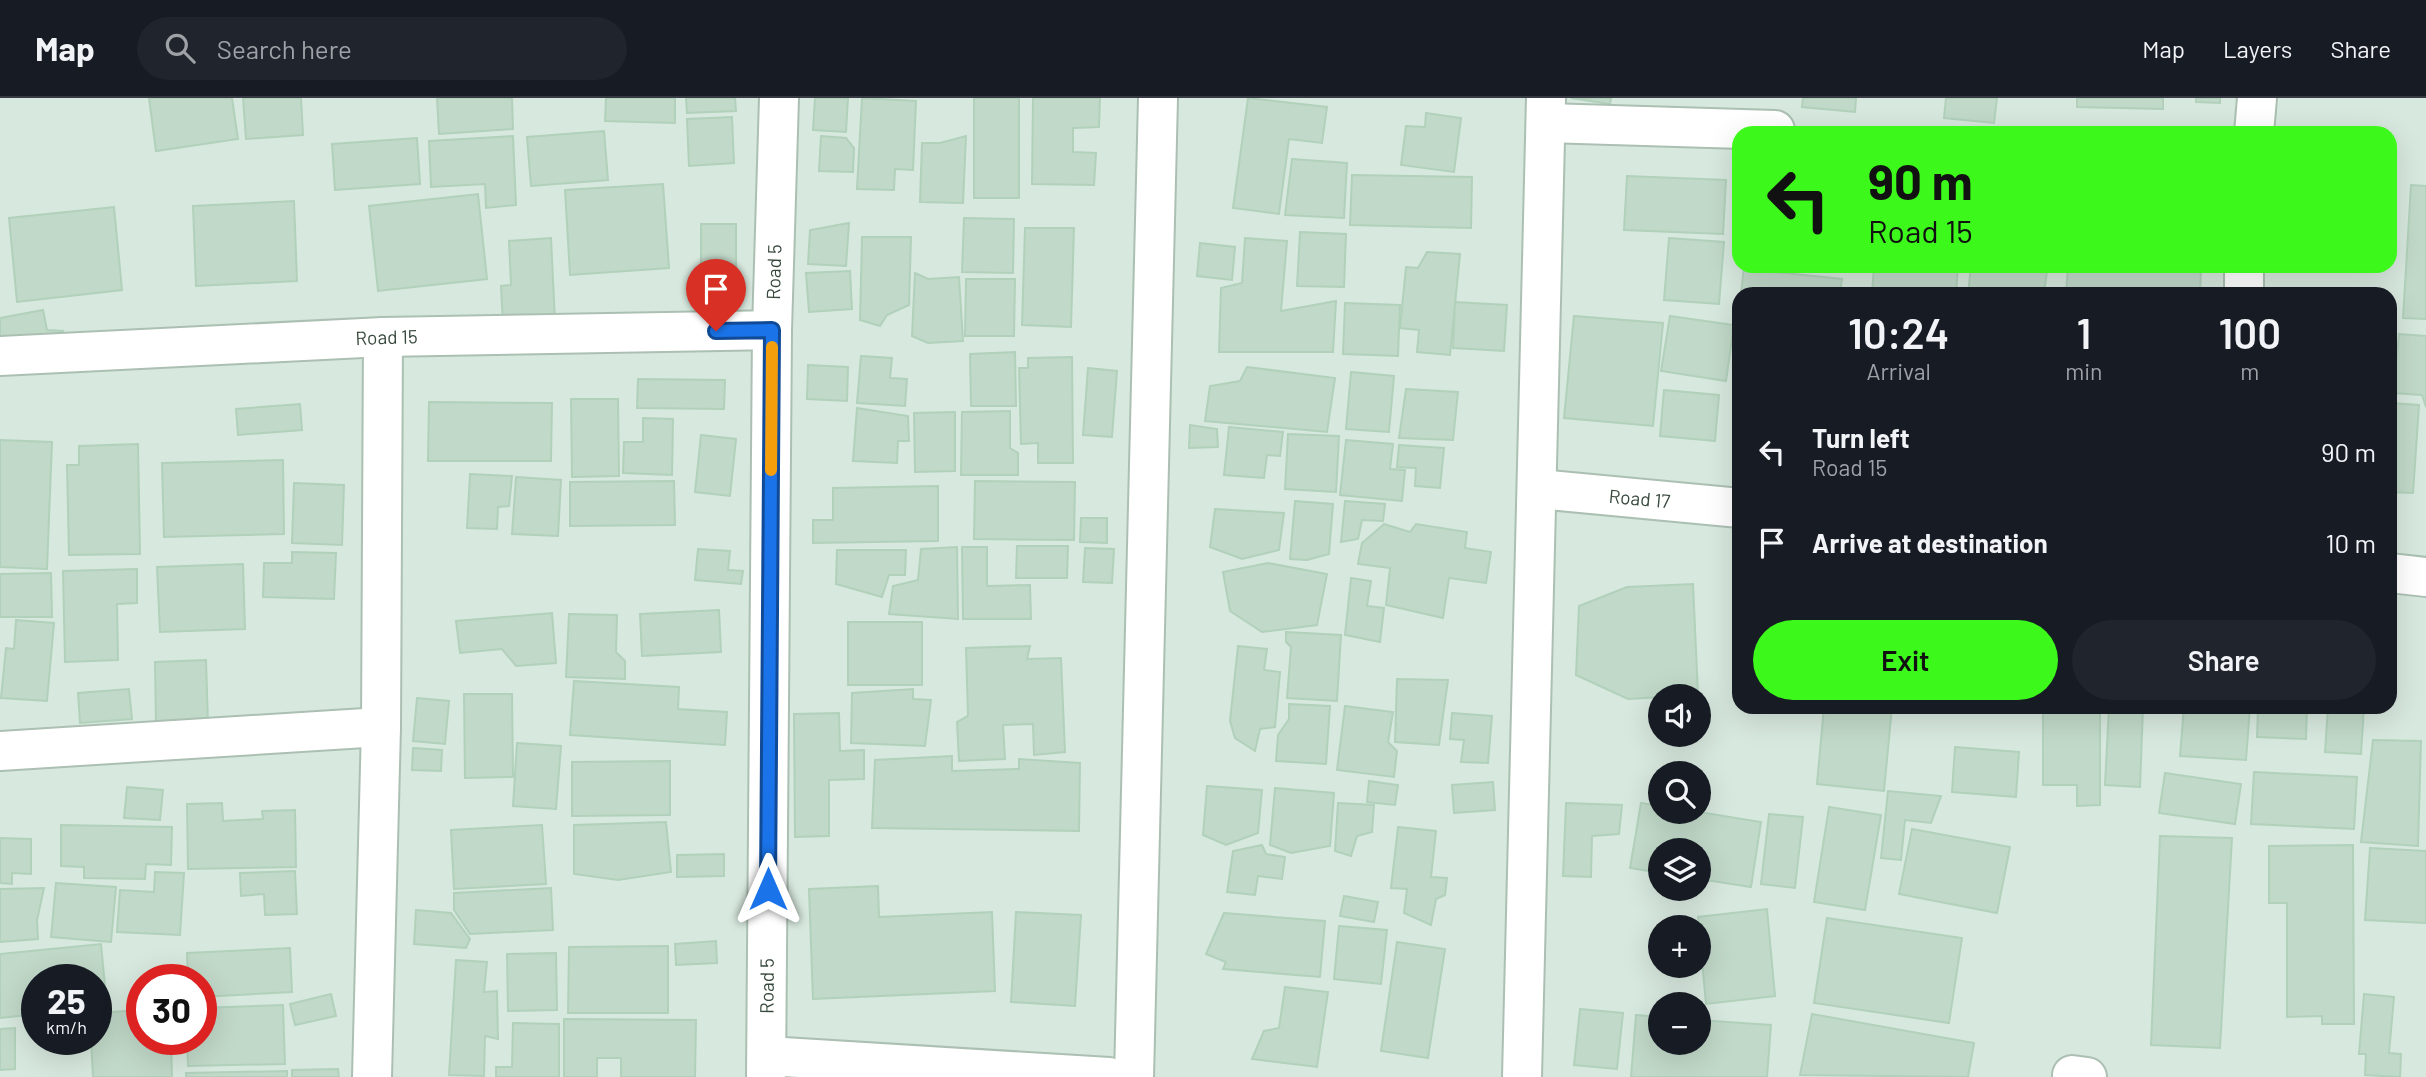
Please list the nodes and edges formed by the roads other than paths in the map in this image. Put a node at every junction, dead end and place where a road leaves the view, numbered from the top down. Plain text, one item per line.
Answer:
1 (779, 98) edge
2 (1158, 98) edge
3 (2258, 98) edge
4 (1546, 111) edge
5 (1732, 126) edge
6 (2255, 126) edge
7 (772, 330) junction
8 (383, 337) junction
9 (0, 356) edge
10 (1538, 489) junction
11 (1732, 508) edge
12 (2397, 574) edge
13 (2426, 577) edge
14 (381, 727) junction
15 (0, 751) edge
16 (766, 1067) edge
17 (372, 1077) edge
18 (1109, 1077) edge
19 (1134, 1077) edge
20 (1521, 1077) edge

1 - 7 street, Road 5
2 - 19 street
3 - 6 street
4 - 5 street
4 - 10 street
7 - 8 street, Road 15
7 - 16 street, Road 5
8 - 9 street, Road 15
8 - 14 street
10 - 11 street, Road 17
10 - 20 street
12 - 13 street
14 - 15 street
14 - 17 street
16 - 18 street

